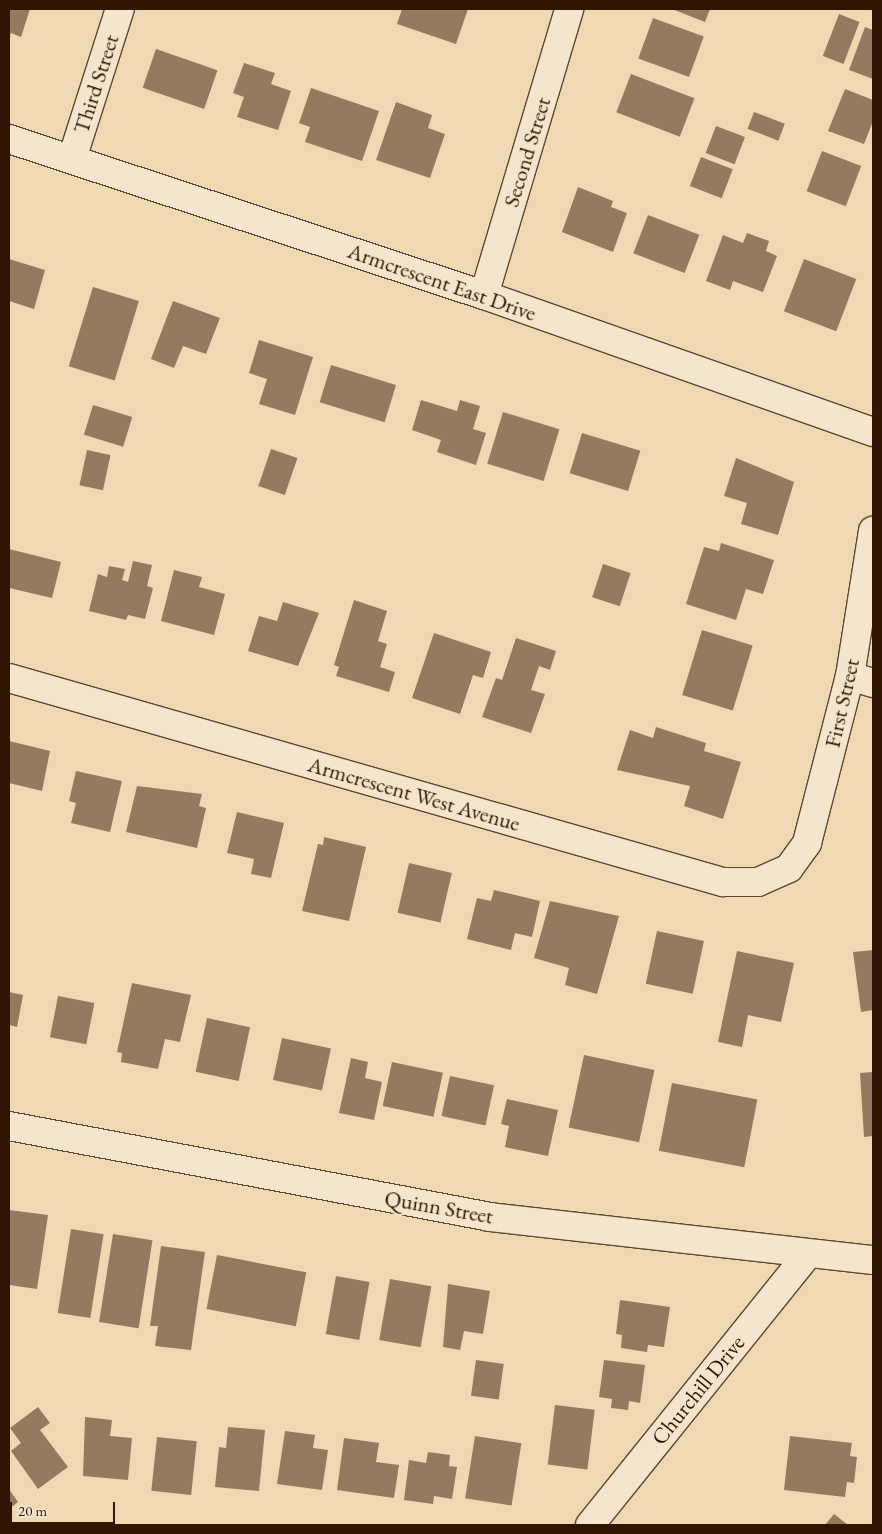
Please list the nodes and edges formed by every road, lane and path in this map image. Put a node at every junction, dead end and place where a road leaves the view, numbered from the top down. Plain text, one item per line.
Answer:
1 (120, 9) edge
2 (569, 9) edge
3 (9, 139) edge
4 (72, 159) junction
5 (484, 295) junction
6 (873, 432) edge
7 (873, 532) edge
8 (9, 678) edge
9 (862, 679) edge
10 (807, 843) joint
11 (9, 1126) edge
12 (807, 1255) junction
13 (873, 1260) edge
14 (590, 1525) edge

1 - 4 street, Third Street
2 - 5 street, Second Street
3 - 4 street, Armcrescent East Drive
4 - 5 street, Armcrescent East Drive
5 - 6 street, Armcrescent East Drive
7 - 9 street, First Street
8 - 10 street, Armcrescent West Avenue
9 - 10 street, First Street
11 - 12 street, Quinn Street
12 - 13 street, Quinn Street
12 - 14 street, Churchill Drive

